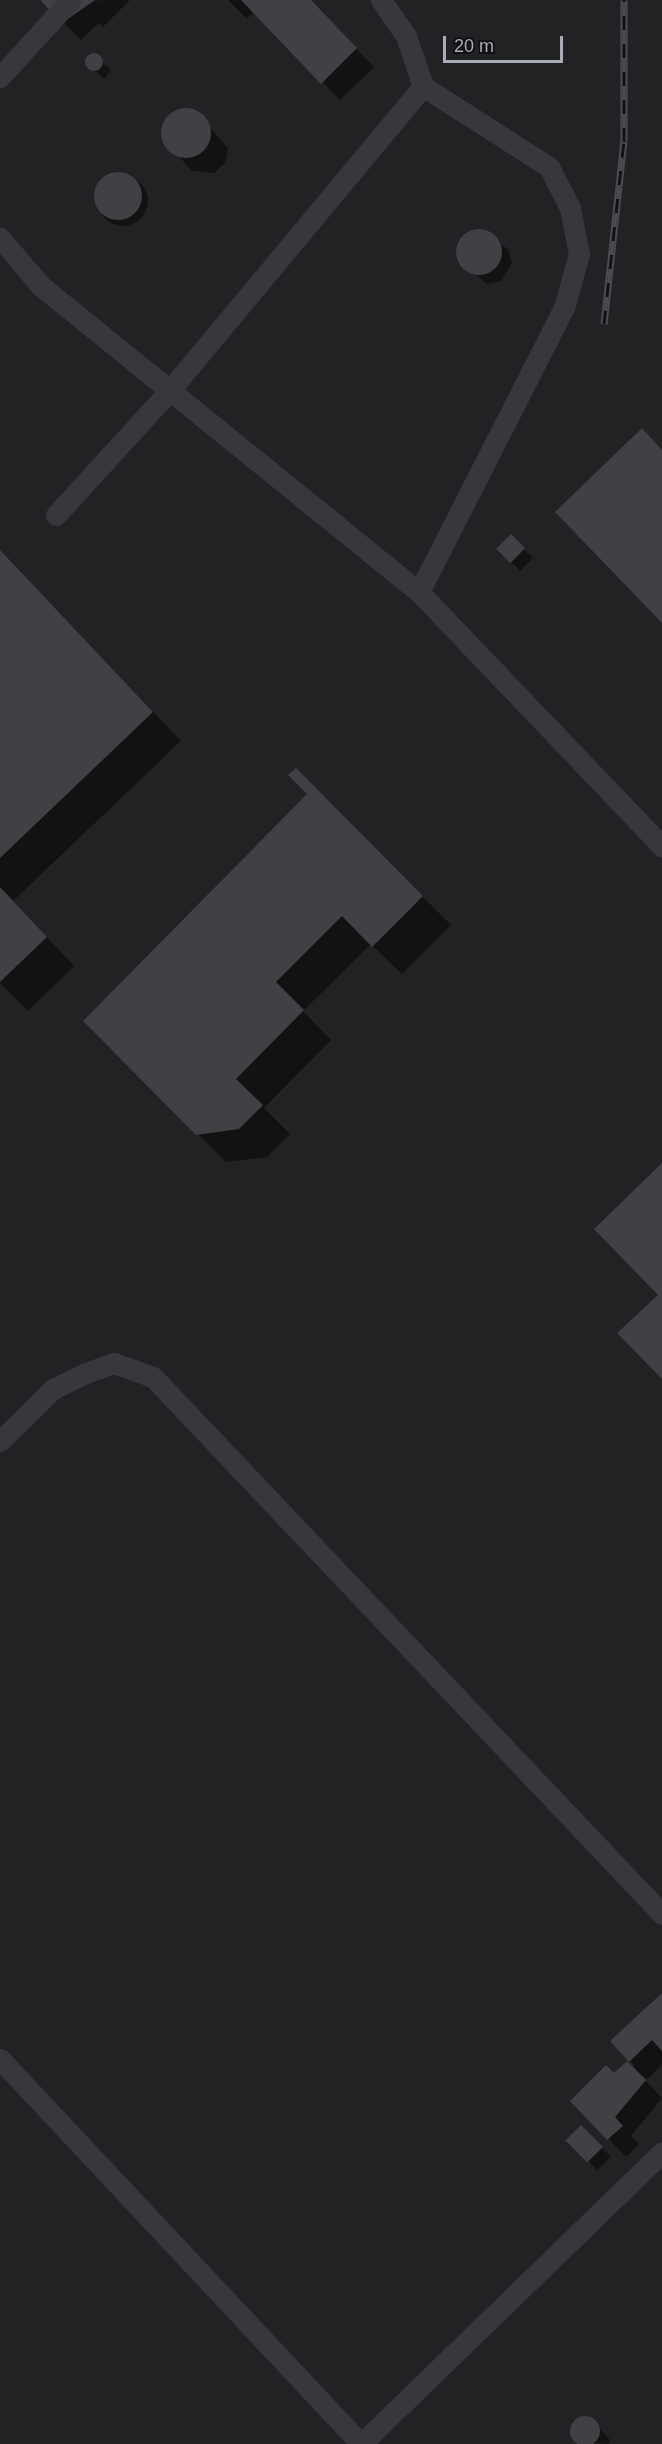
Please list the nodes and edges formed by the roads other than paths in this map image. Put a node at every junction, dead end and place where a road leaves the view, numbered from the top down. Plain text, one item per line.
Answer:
1 (70, 0) edge
2 (381, 0) edge
3 (0, 77) edge
4 (423, 86) junction
5 (0, 238) edge
6 (170, 390) junction
7 (56, 515) dead end
8 (419, 592) junction
9 (662, 846) edge
10 (0, 1441) edge
11 (662, 1914) edge
12 (0, 2059) edge
13 (662, 2152) edge
14 (361, 2444) edge

1 - 3 lane
2 - 4 lane
4 - 6 lane
4 - 8 lane
5 - 6 lane
6 - 7 lane
6 - 8 lane
8 - 9 lane
10 - 11 lane
12 - 14 lane
13 - 14 lane

